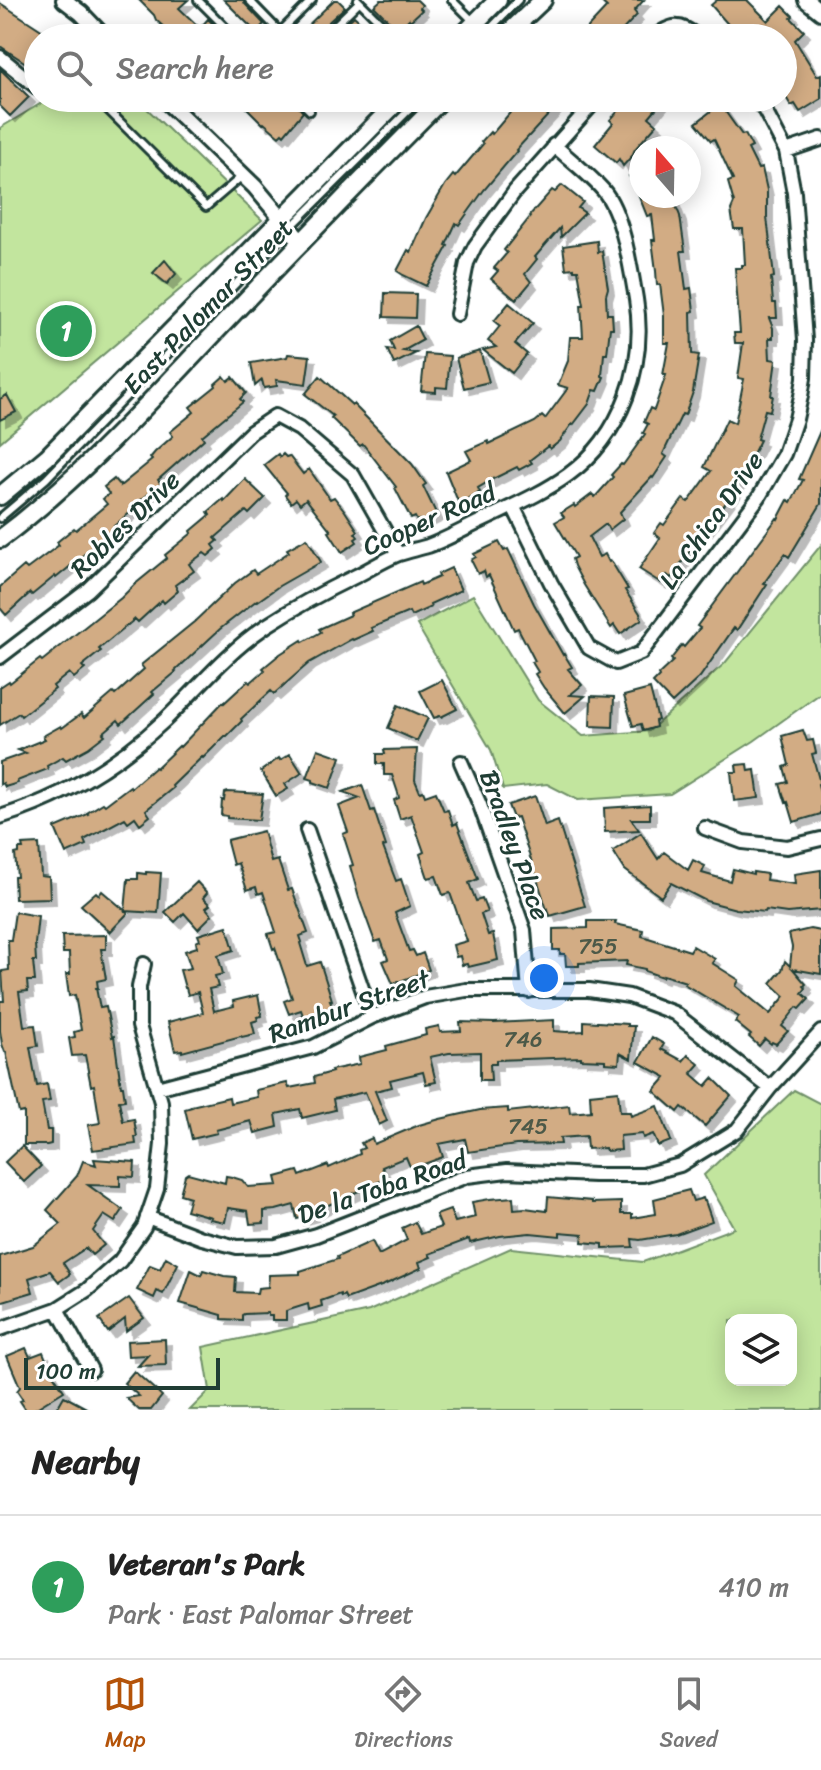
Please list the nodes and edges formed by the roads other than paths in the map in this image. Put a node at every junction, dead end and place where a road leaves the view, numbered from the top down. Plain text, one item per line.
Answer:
1 (64, 0) edge
2 (198, 0) edge
3 (249, 0) edge
4 (312, 0) edge
5 (452, 0) edge
6 (498, 0) edge
7 (518, 0) edge
8 (543, 0) edge
9 (806, 0) edge
10 (359, 1) edge
11 (821, 12) edge
12 (92, 24) edge
13 (222, 24) edge
14 (272, 24) edge
15 (288, 24) edge
16 (336, 24) edge
17 (382, 24) edge
18 (472, 24) edge
19 (483, 24) edge
20 (487, 24) edge
21 (518, 24) edge
22 (0, 57) edge
23 (24, 77) edge
24 (110, 112) edge
25 (177, 112) edge
26 (388, 112) edge
27 (406, 112) edge
28 (429, 112) edge
29 (585, 112) edge
30 (766, 112) edge
31 (821, 139) edge
32 (554, 145) junction
33 (786, 151) junction
34 (243, 176) junction
35 (286, 224) junction
36 (302, 243) junction
37 (457, 314) dead end
38 (0, 496) edge
39 (513, 506) junction
40 (0, 518) edge
41 (0, 539) edge
42 (398, 554) junction
43 (0, 657) edge
44 (461, 762) dead end
45 (0, 817) edge
46 (705, 828) dead end
47 (307, 830) dead end
48 (821, 839) edge
49 (144, 964) dead end
50 (529, 991) junction
51 (372, 1017) junction
52 (821, 1032) edge
53 (157, 1088) junction
54 (770, 1088) junction
55 (147, 1217) junction
56 (57, 1309) junction
57 (0, 1329) edge
58 (91, 1370) dead end

1 - 12 street
2 - 13 lane
3 - 14 lane
4 - 15 lane
5 - 18 lane
6 - 19 main road
7 - 20 lane
8 - 21 main road
9 - 11 street
10 - 16 lane
10 - 17 lane
22 - 23 street
24 - 34 lane
25 - 34 street
26 - 35 main road, East Palomar Street
27 - 35 lane
28 - 36 main road, East Palomar Street
29 - 32 street
30 - 33 street, La Chica Drive
31 - 33 street
32 - 37 street
32 - 39 street, Cooper Road
33 - 39 street, La Chica Drive
34 - 35 street
35 - 36 street
35 - 38 main road, East Palomar Street
35 - 40 lane
36 - 41 main road, East Palomar Street
39 - 42 street, Cooper Road
42 - 43 street, Robles Drive
42 - 45 street, Cooper Road
44 - 50 street, Bradley Place
46 - 48 street
47 - 51 street
49 - 53 street
50 - 51 street, Rambur Street
50 - 54 street, Rambur Street
51 - 53 street, Rambur Street
52 - 54 street, De la Toba Road
53 - 55 street
54 - 55 street, De la Toba Road
55 - 56 street
56 - 57 street
56 - 58 street

